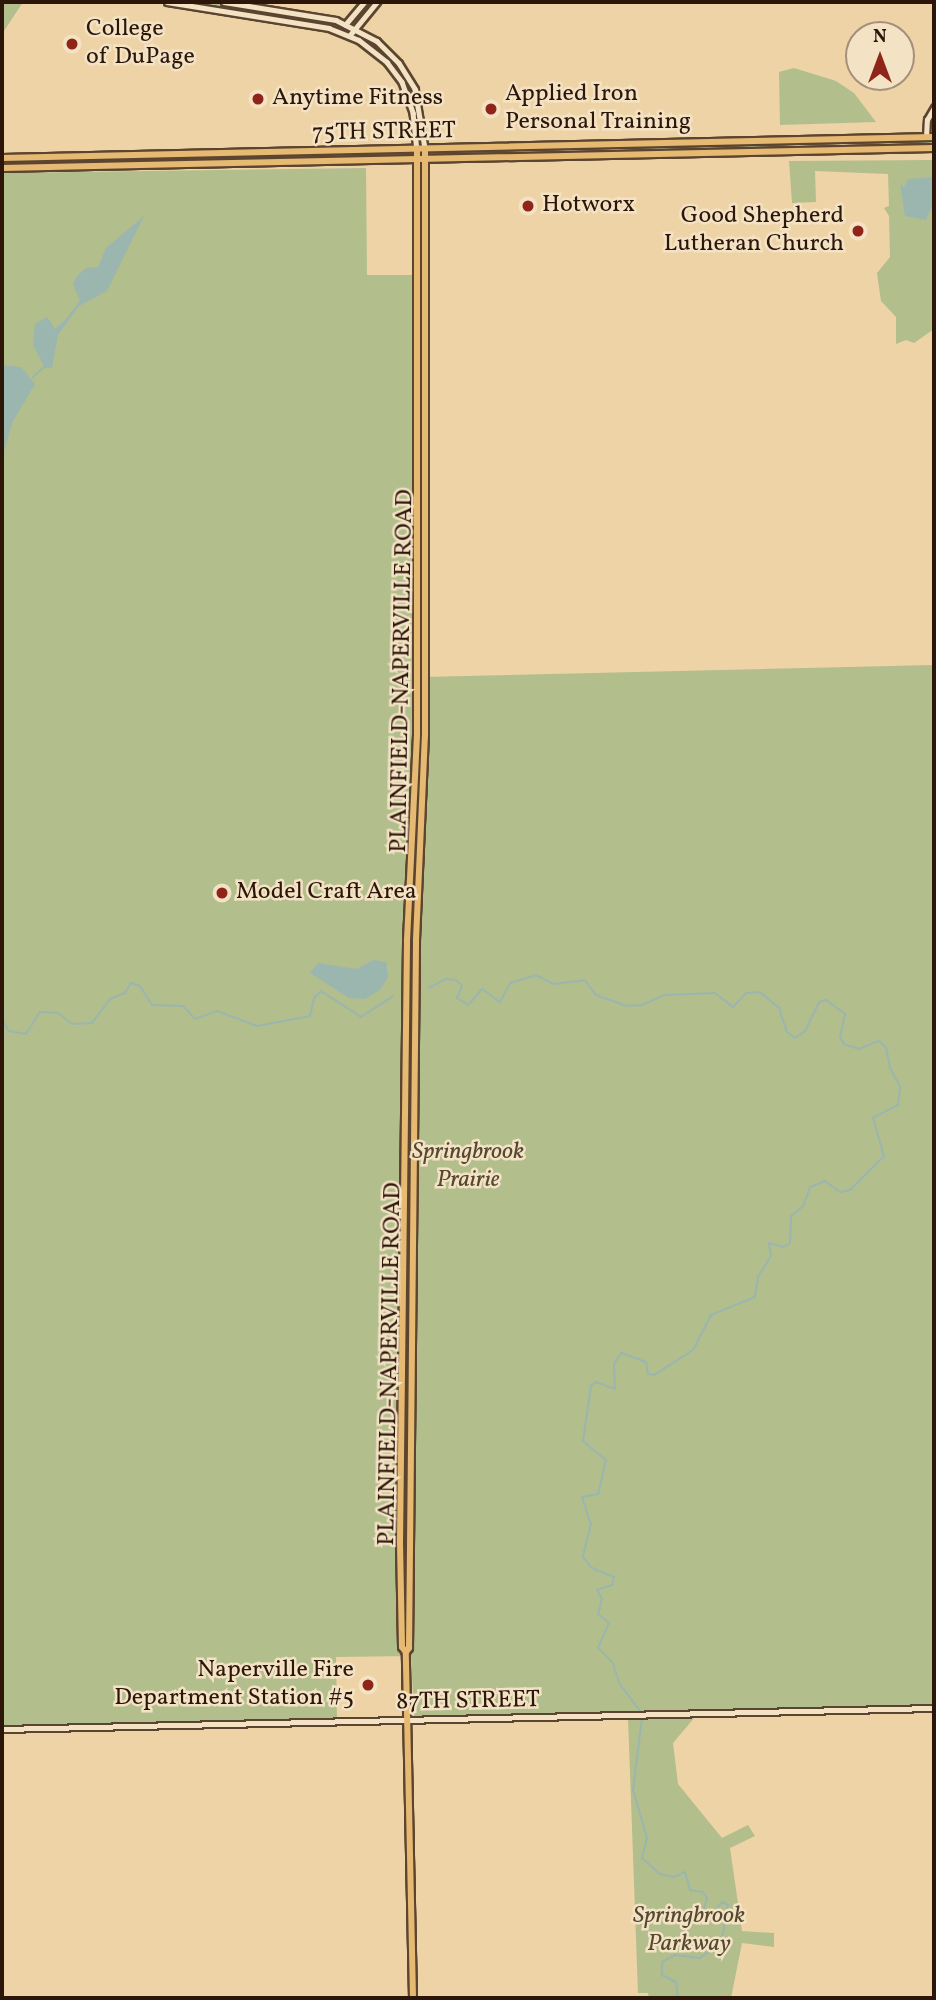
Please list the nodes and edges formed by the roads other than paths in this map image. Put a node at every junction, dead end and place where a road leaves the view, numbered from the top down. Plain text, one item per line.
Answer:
1 (167, 2) edge
2 (224, 2) edge
3 (364, 2) edge
4 (377, 2) edge
5 (346, 24) junction
6 (355, 27) junction
7 (341, 31) junction
8 (350, 35) junction
9 (934, 108) edge
10 (930, 138) edge
11 (798, 141) junction
12 (934, 148) edge
13 (417, 152) junction
14 (425, 152) junction
15 (785, 152) junction
16 (2, 158) edge
17 (417, 162) junction
18 (425, 162) junction
19 (2, 168) edge
20 (406, 1652) junction
21 (934, 1709) edge
22 (407, 1721) junction
23 (2, 1729) edge
24 (413, 1998) edge

1 - 7 street
2 - 5 street
3 - 5 street
4 - 6 street
5 - 6 street
5 - 7 street
6 - 8 street
6 - 14 street
7 - 8 street
8 - 13 street
9 - 10 street
10 - 11 main road, 75TH STREET
11 - 14 main road, 75TH STREET
11 - 15 main road
12 - 15 main road, 75TH STREET
13 - 14 main road, 75TH STREET
13 - 16 main road, 75TH STREET
13 - 17 main road, PLAINFIELD-NAPERVILLE ROAD
14 - 18 main road, PLAINFIELD-NAPERVILLE ROAD
15 - 18 main road, 75TH STREET
17 - 18 main road, 75TH STREET
17 - 19 main road, 75TH STREET
17 - 20 main road, PLAINFIELD-NAPERVILLE ROAD
18 - 20 main road, PLAINFIELD-NAPERVILLE ROAD
20 - 22 main road, PLAINFIELD-NAPERVILLE ROAD
21 - 22 street, 87TH STREET
22 - 23 street, 87TH STREET
22 - 24 main road, PLAINFIELD-NAPERVILLE ROAD

